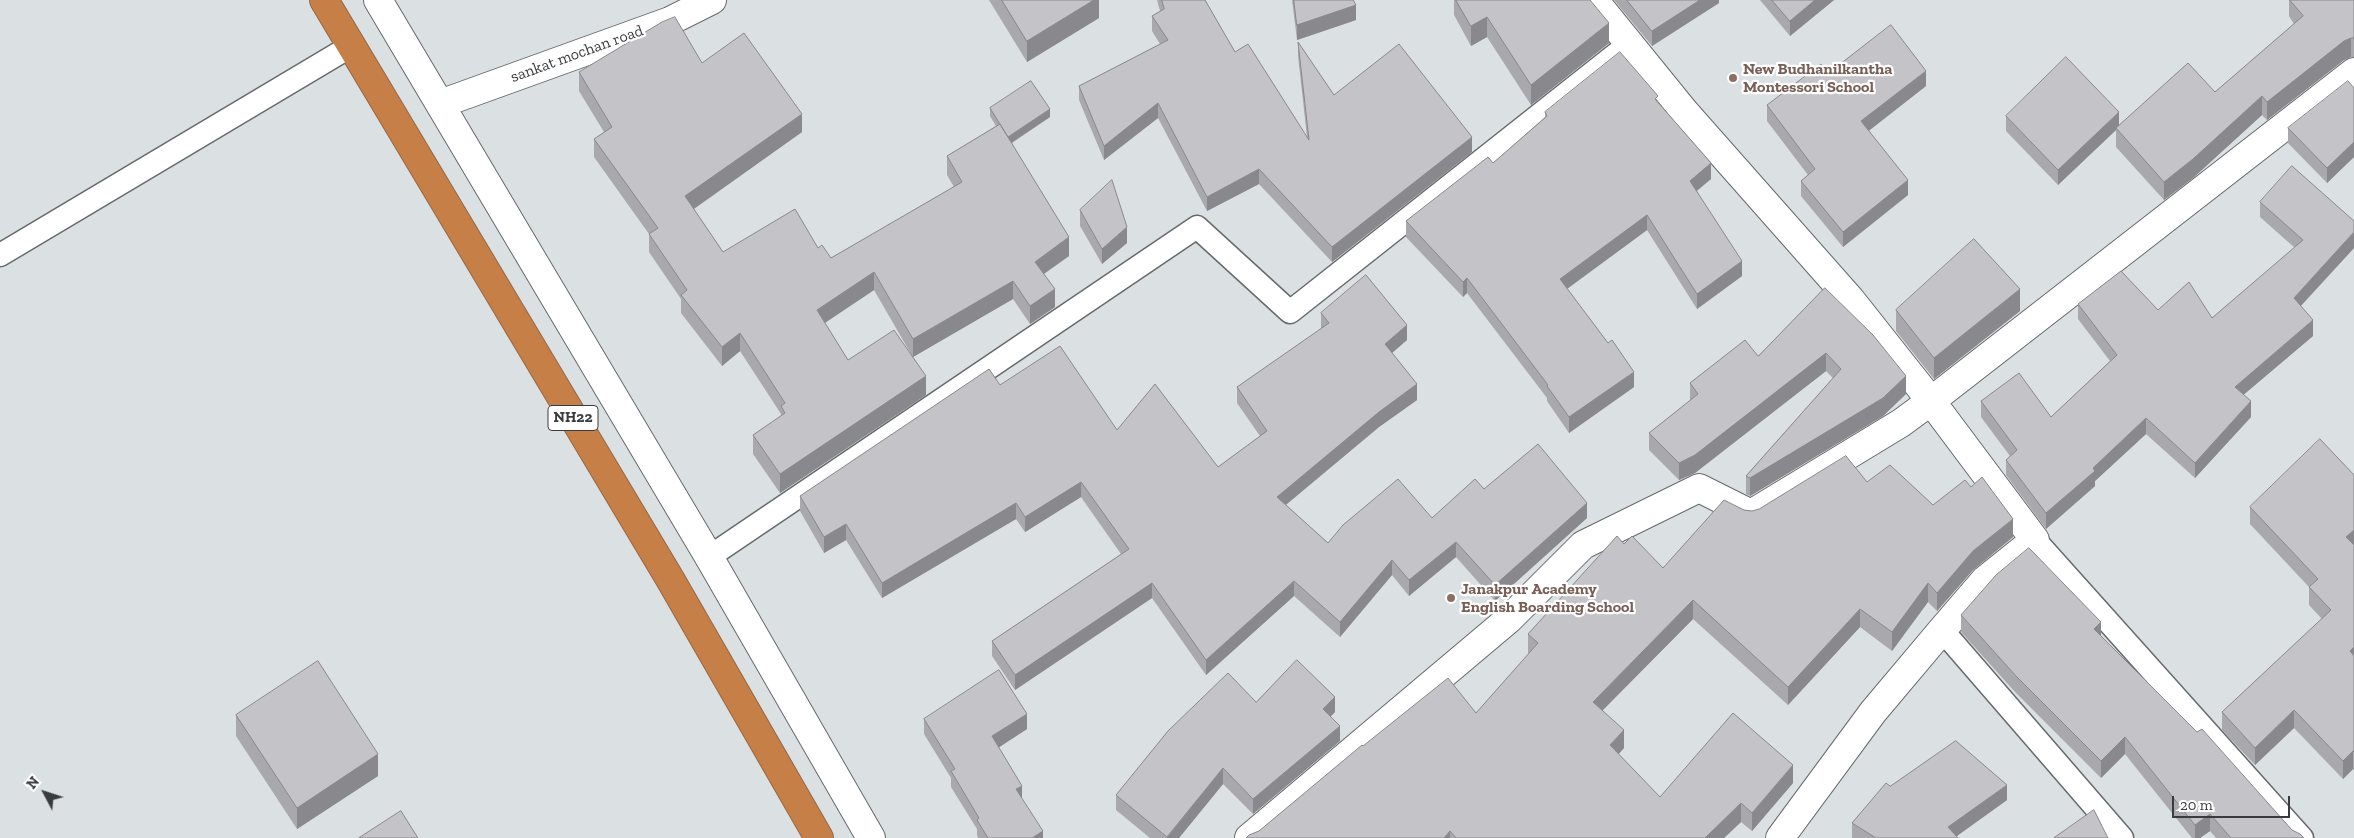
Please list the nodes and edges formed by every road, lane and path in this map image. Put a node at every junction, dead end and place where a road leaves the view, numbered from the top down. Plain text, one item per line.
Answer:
1 (324, 0) edge
2 (378, 0) edge
3 (712, 0) edge
4 (1594, 0) edge
5 (1629, 44) junction
6 (351, 46) junction
7 (2354, 72) edge
8 (440, 104) junction
9 (0, 255) edge
10 (1931, 401) junction
11 (2035, 540) junction
12 (709, 557) junction
13 (1942, 630) junction
14 (819, 838) edge
15 (871, 838) edge
16 (1249, 838) edge
17 (1780, 838) edge
18 (2122, 838) edge
19 (2302, 838) edge

1 - 6 highway, NH22
2 - 8 street, NH22
3 - 8 street, sankat mochan road
4 - 5 street
5 - 10 street
5 - 12 lane
6 - 9 lane
6 - 14 highway, NH22
7 - 10 street
8 - 12 street, NH22
10 - 11 street
10 - 16 street
11 - 13 street
11 - 19 lane
12 - 15 street, NH22
13 - 17 street
13 - 18 lane

